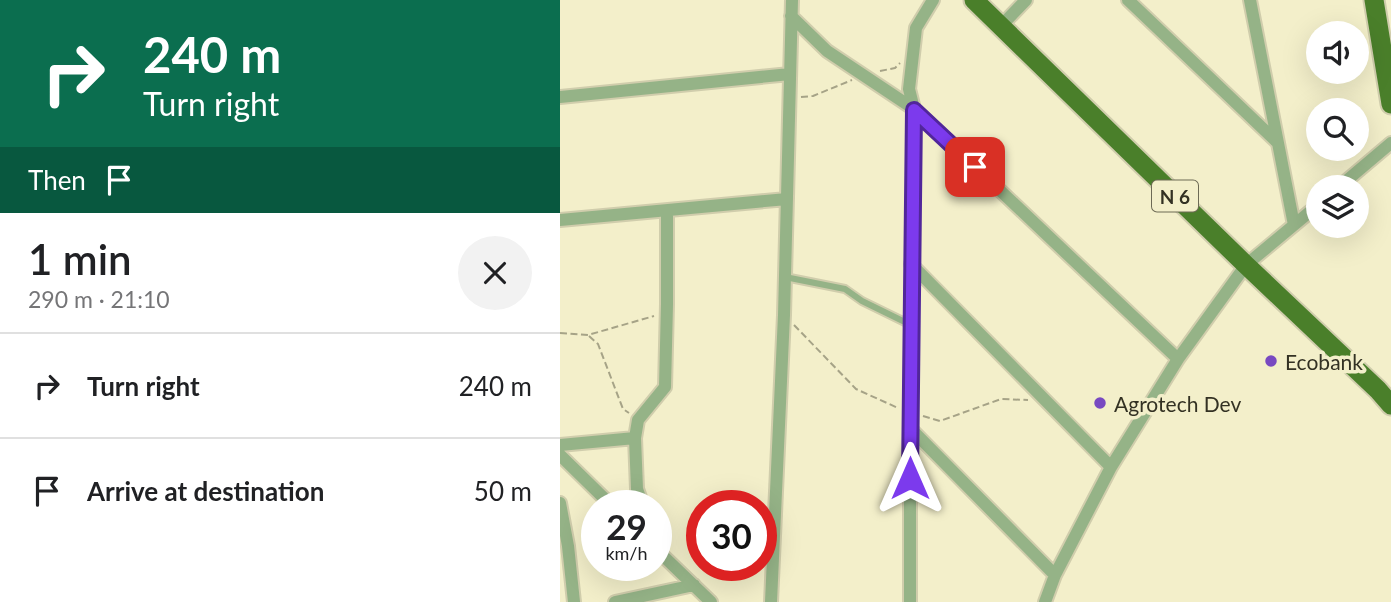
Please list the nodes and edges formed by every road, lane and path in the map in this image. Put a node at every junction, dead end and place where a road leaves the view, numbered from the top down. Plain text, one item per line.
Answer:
1 (792, 0) edge
2 (933, 0) edge
3 (974, 0) edge
4 (1026, 0) edge
5 (1128, 0) edge
6 (1250, 0) edge
7 (1374, 0) edge
8 (791, 16) junction
9 (1001, 26) junction
10 (790, 74) junction
11 (560, 97) edge
12 (1391, 104) edge
13 (914, 110) junction
14 (1278, 143) junction
15 (1391, 143) edge
16 (1353, 175) edge
17 (787, 199) junction
18 (667, 211) junction
19 (1306, 215) edge
20 (560, 220) edge
21 (1294, 225) junction
22 (911, 264) junction
23 (1246, 265) junction
24 (785, 277) junction
25 (667, 304) junction
26 (911, 325) junction
27 (560, 333) edge
28 (588, 335) junction
29 (1178, 359) junction
30 (1384, 392) edge
31 (1391, 405) edge
32 (638, 420) junction
33 (910, 428) junction
34 (635, 438) junction
35 (560, 444) edge
36 (560, 456) edge
37 (1111, 467) junction
38 (595, 490) edge
39 (637, 490) edge
40 (560, 503) edge
41 (564, 546) edge
42 (672, 564) edge
43 (1055, 575) junction
44 (694, 585) junction
45 (1049, 600) edge
46 (574, 602) edge
47 (615, 602) edge
48 (711, 602) edge
49 (771, 602) edge
50 (910, 602) edge

1 - 8 street
2 - 13 street
3 - 9 main road, N 6
4 - 9 street
5 - 14 street
6 - 14 street
7 - 12 main road
8 - 10 street
8 - 13 street
9 - 23 main road, N 6
10 - 11 street
10 - 17 street
13 - 22 street
13 - 29 street
14 - 21 street
15 - 16 street
17 - 18 street
17 - 24 street
18 - 20 street
18 - 25 street
19 - 21 street
21 - 23 street
22 - 26 street
22 - 37 street
23 - 29 street
23 - 30 main road, N 6
24 - 26 lane
24 - 49 street
25 - 28 path
25 - 32 street
26 - 33 street
27 - 28 path
28 - 32 path
29 - 37 street
30 - 31 main road, N 6
32 - 34 street
33 - 43 street
33 - 50 street
34 - 35 street
34 - 39 street
36 - 38 street
37 - 43 street
40 - 41 street
41 - 46 street
42 - 44 street
43 - 45 street
44 - 47 street
44 - 48 street

